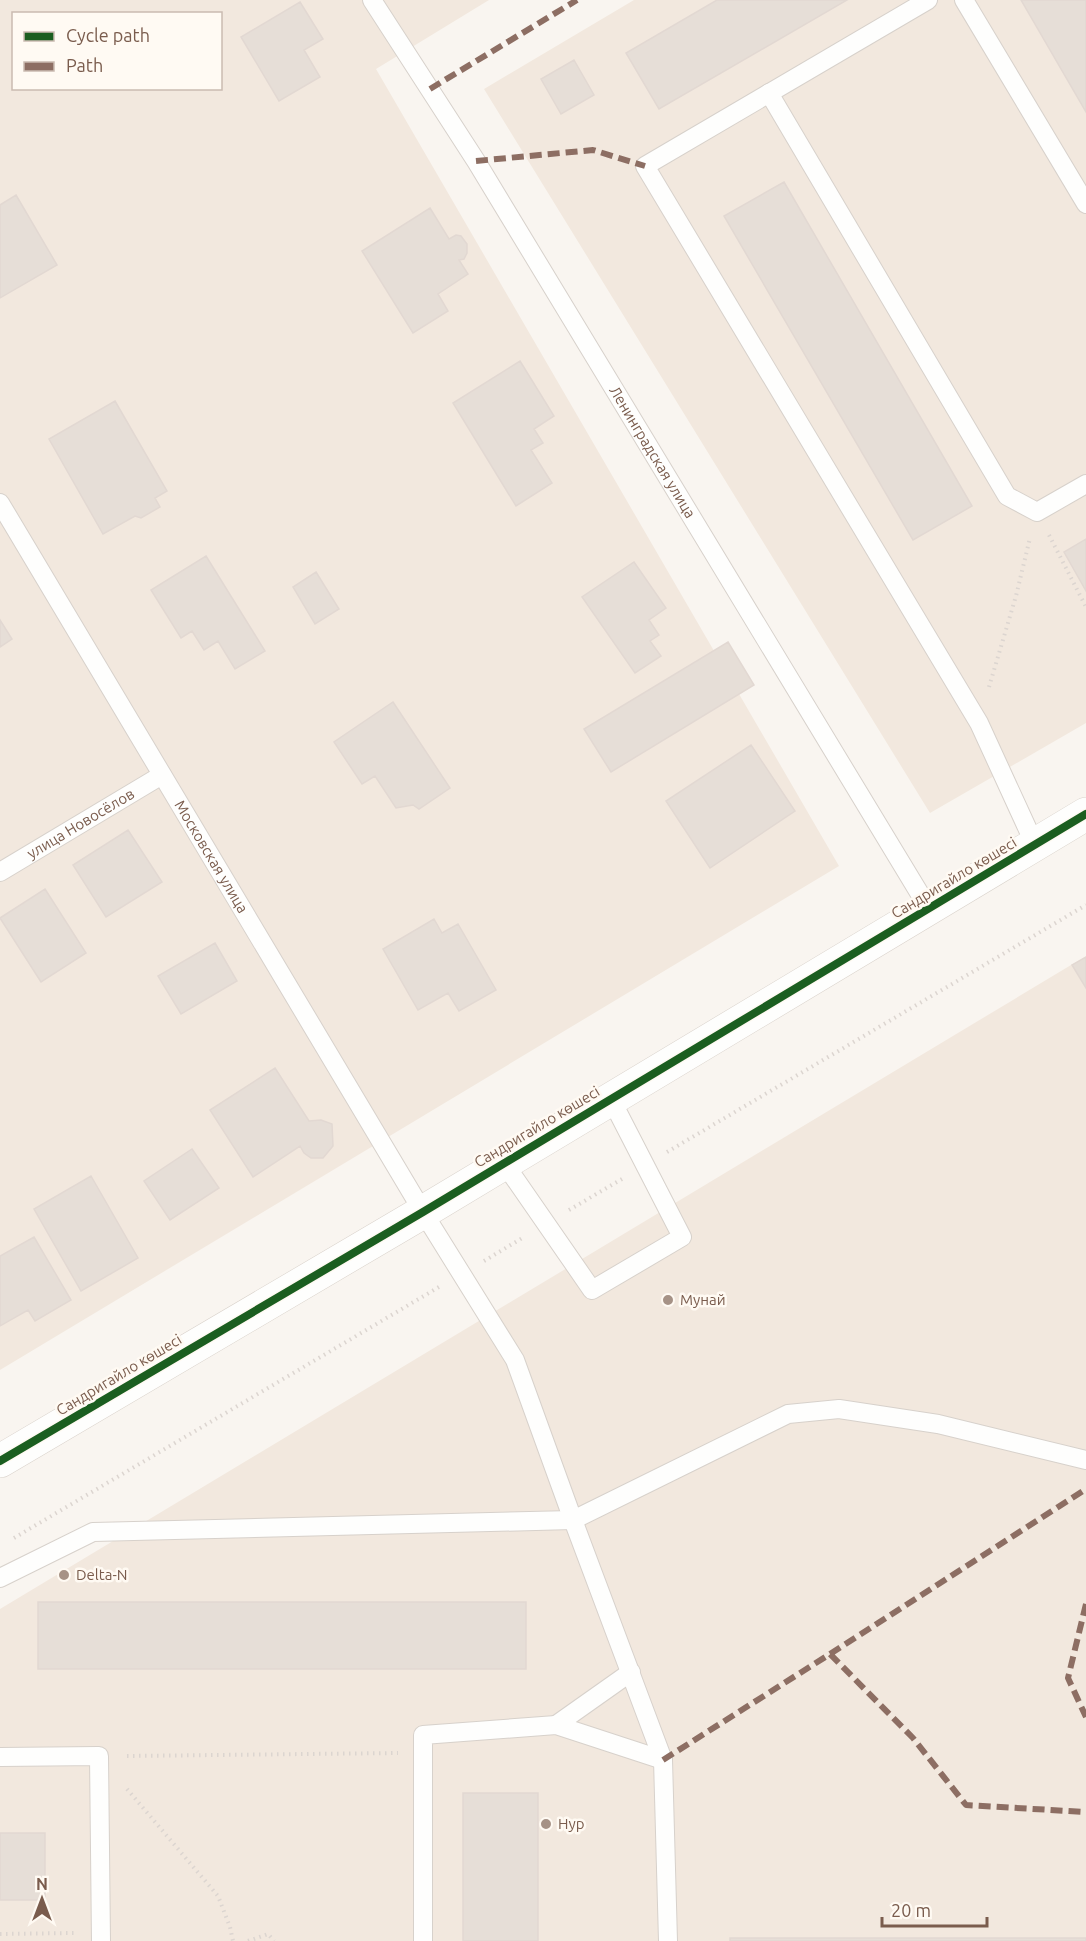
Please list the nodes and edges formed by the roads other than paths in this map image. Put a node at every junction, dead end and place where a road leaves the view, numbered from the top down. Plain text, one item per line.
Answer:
1 (372, 0) edge
2 (928, 0) edge
3 (964, 0) edge
4 (769, 93) junction
5 (1086, 204) edge
6 (1086, 484) edge
7 (0, 503) edge
8 (162, 775) junction
9 (1086, 814) edge
10 (1035, 845) junction
11 (0, 872) edge
12 (929, 909) junction
13 (611, 1099) junction
14 (504, 1163) junction
15 (423, 1212) junction
16 (1086, 1460) edge
17 (0, 1461) edge
18 (573, 1520) junction
19 (0, 1578) edge
20 (631, 1672) junction
21 (556, 1725) junction
22 (0, 1757) edge
23 (663, 1760) junction
24 (101, 1937) edge
25 (423, 1941) edge
26 (668, 1941) edge

1 - 12 lane, Ленинградская улица
2 - 4 lane
3 - 5 lane
4 - 6 lane
4 - 10 lane
7 - 8 lane, Московская улица
8 - 11 lane, улица Новосёлов
8 - 15 lane, Московская улица
9 - 10 street, Сандригайло көшесі
10 - 12 street, Сандригайло көшесі
12 - 13 street, Сандригайло көшесі
13 - 14 street, Сандригайло көшесі
13 - 14 lane
14 - 15 street, Сандригайло көшесі
15 - 17 street, Сандригайло көшесі
15 - 18 lane, Московская улица
16 - 18 lane
18 - 19 lane
18 - 20 lane, Московская улица
20 - 21 lane
20 - 23 lane, Московская улица
21 - 23 lane
21 - 25 lane
22 - 24 lane
23 - 26 lane, Московская улица

